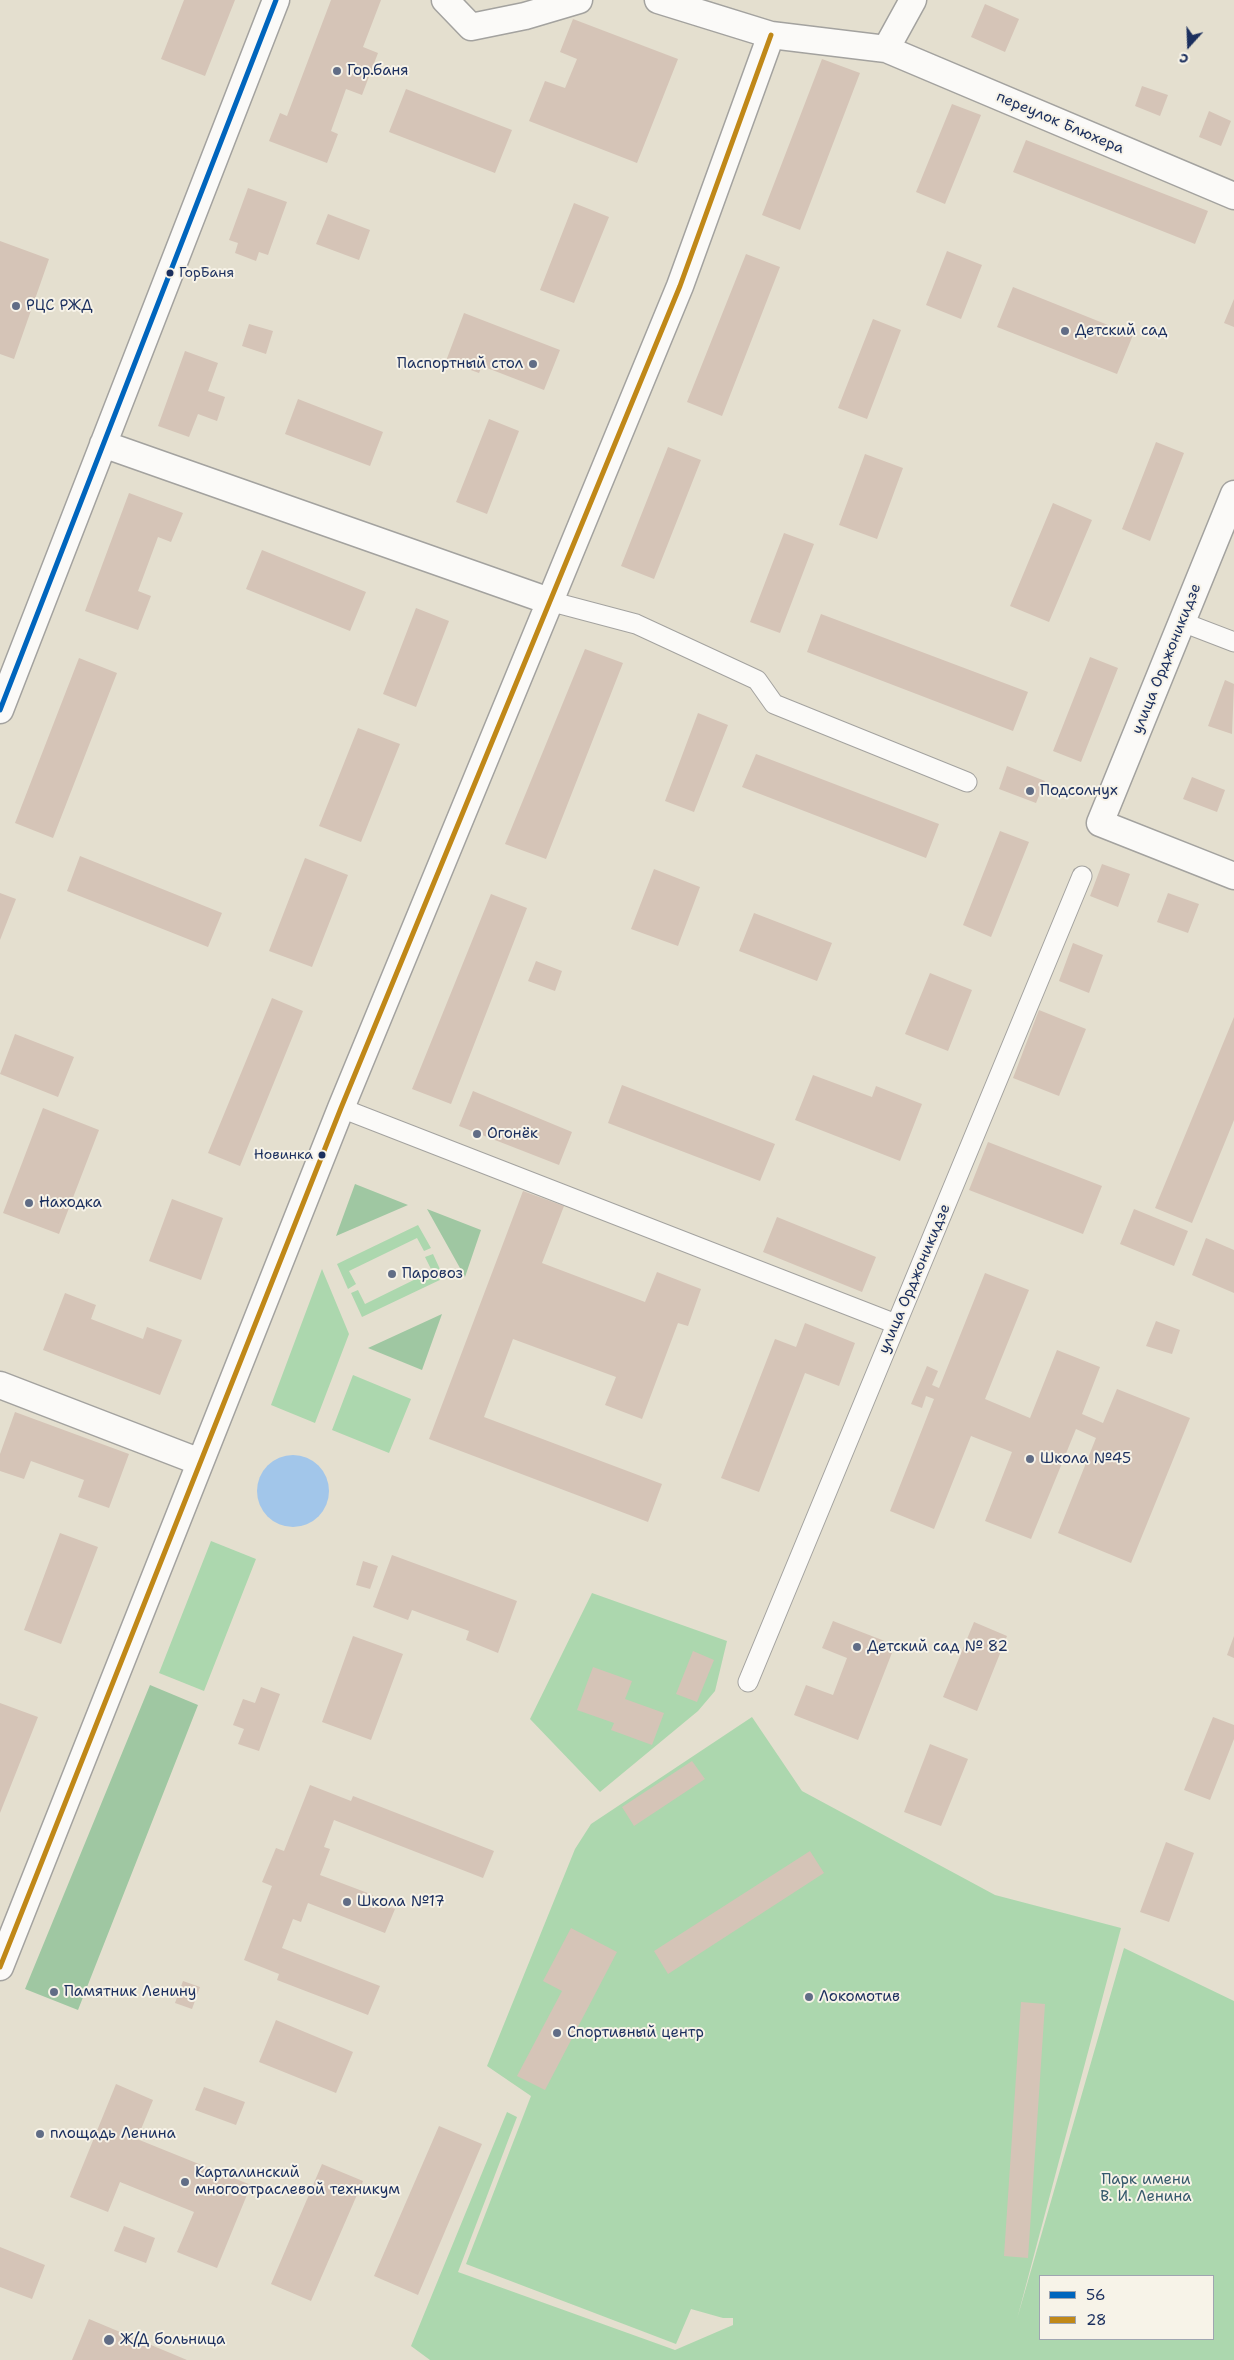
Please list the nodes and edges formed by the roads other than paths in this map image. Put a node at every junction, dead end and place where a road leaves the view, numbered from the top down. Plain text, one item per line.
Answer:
1 (276, 0) edge
2 (445, 0) edge
3 (579, 0) edge
4 (658, 0) edge
5 (913, 0) edge
6 (771, 35) junction
7 (886, 49) junction
8 (1234, 196) edge
9 (104, 444) junction
10 (1234, 494) edge
11 (549, 601) junction
12 (1182, 622) junction
13 (1234, 642) edge
14 (0, 710) edge
15 (967, 782) dead end
16 (1082, 876) dead end
17 (1234, 876) edge
18 (342, 1108) junction
19 (896, 1324) junction
20 (0, 1385) edge
21 (200, 1462) junction
22 (748, 1682) dead end
23 (0, 1967) edge

1 - 9 street
2 - 3 street
4 - 6 street, переулок Блюхера
5 - 7 street
6 - 7 street, переулок Блюхера
6 - 11 street
7 - 8 street, переулок Блюхера
9 - 11 street
9 - 14 street
10 - 12 street, улица Орджоникидзе
11 - 15 street
11 - 18 street
12 - 13 street
12 - 17 street, улица Орджоникидзе
16 - 19 street, улица Орджоникидзе
18 - 19 street
18 - 21 street
19 - 22 street, улица Орджоникидзе
20 - 21 street
21 - 23 street

